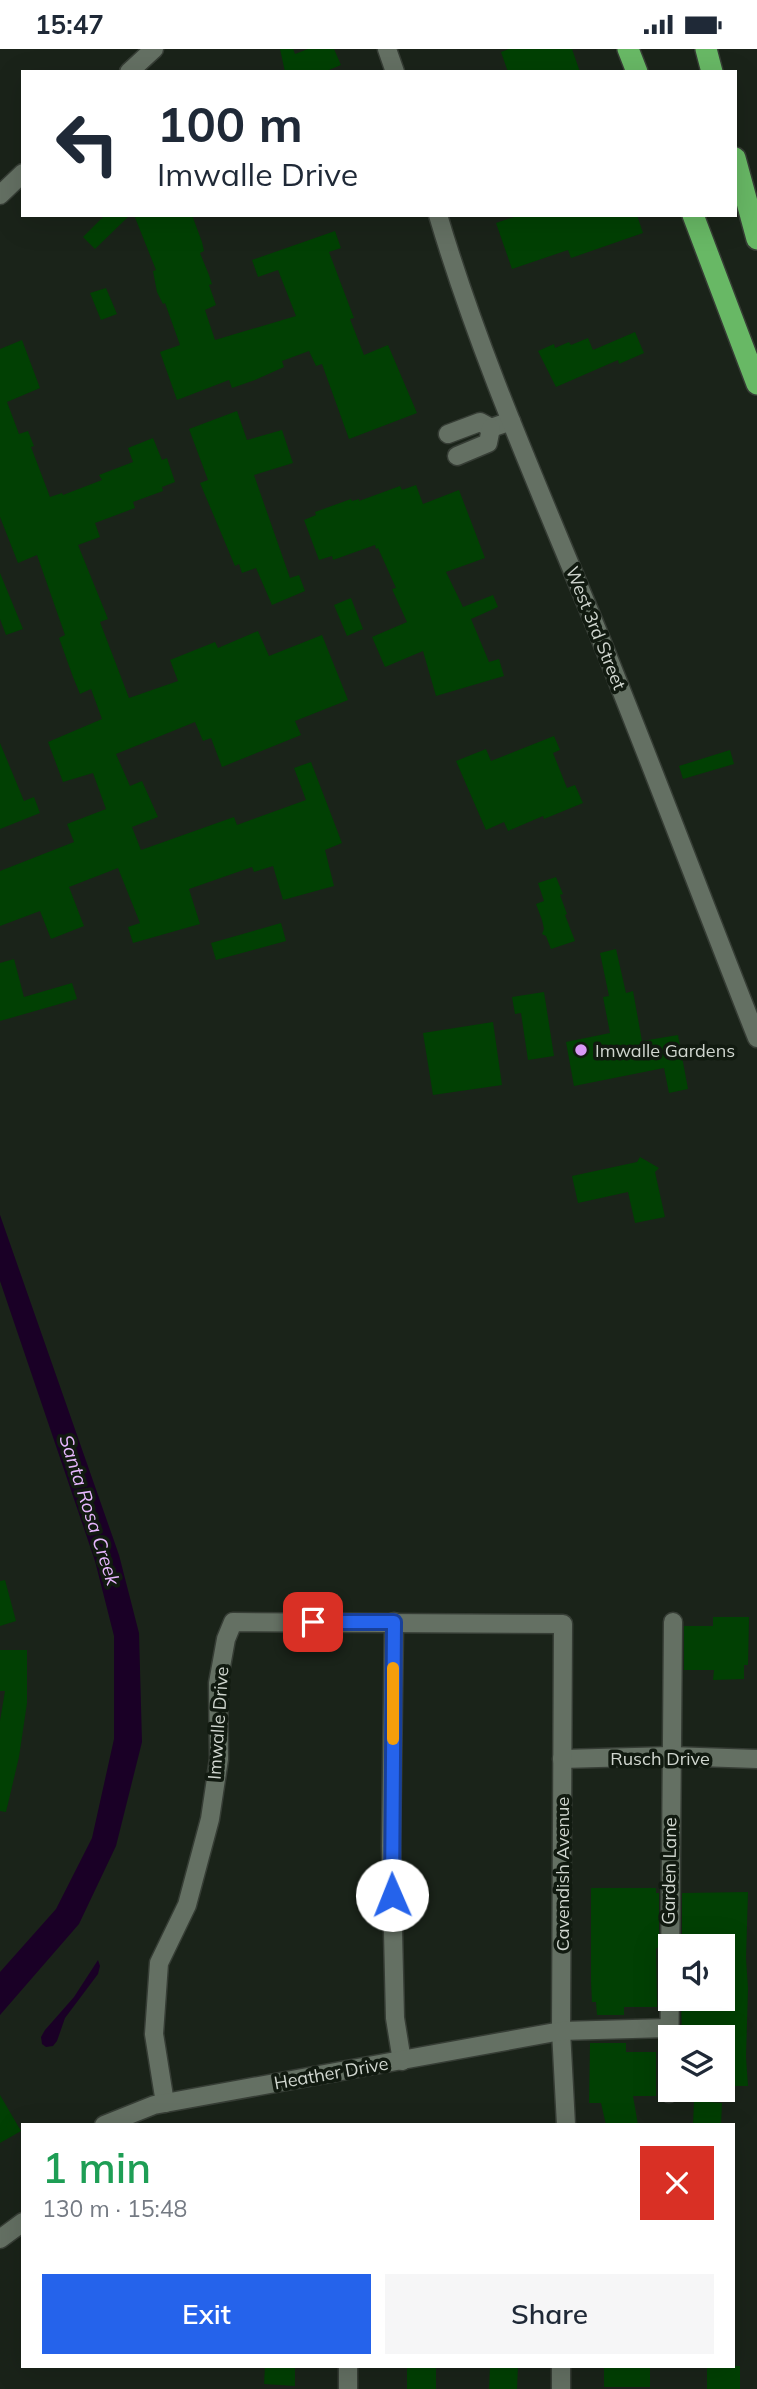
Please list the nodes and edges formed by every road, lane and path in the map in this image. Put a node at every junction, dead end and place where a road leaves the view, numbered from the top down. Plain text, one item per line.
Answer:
1 (154, 49) edge
2 (387, 49) edge
3 (628, 49) edge
4 (706, 49) edge
5 (131, 70) edge
6 (394, 70) edge
7 (636, 70) edge
8 (711, 70) edge
9 (737, 164) edge
10 (21, 175) edge
11 (0, 195) edge
12 (439, 217) edge
13 (694, 217) edge
14 (757, 239) edge
15 (757, 384) edge
16 (511, 421) junction
17 (491, 428) junction
18 (447, 433) dead end
19 (457, 456) dead end
20 (757, 1038) edge
21 (394, 1622) junction
22 (673, 1622) dead end
23 (563, 1624) joint
24 (671, 1756) junction
25 (562, 1759) junction
26 (757, 1759) edge
27 (668, 2025) edge
28 (658, 2028) edge
29 (561, 2031) junction
30 (401, 2061) junction
31 (165, 2103) junction
32 (110, 2123) edge
33 (566, 2123) edge
34 (21, 2223) edge
35 (0, 2239) edge
36 (348, 2368) edge
37 (561, 2368) edge
38 (348, 2389) edge
39 (561, 2389) edge

1 - 5 street
2 - 6 street
3 - 7 highway
4 - 8 highway
9 - 14 highway
10 - 11 street
12 - 16 street, West 3rd Street
13 - 15 highway
16 - 17 street
16 - 20 street, West 3rd Street
17 - 18 street
17 - 19 street
21 - 23 street, Imwalle Drive
21 - 30 street
21 - 31 street, Imwalle Drive
22 - 24 street, Garden Lane
23 - 25 street, Cavendish Avenue
24 - 25 street, Rusch Drive
24 - 26 street, Rusch Drive
24 - 27 street, Garden Lane
25 - 29 street, Cavendish Avenue
28 - 29 street
29 - 30 street, Heather Drive
29 - 33 street, Cavendish Avenue
30 - 31 street, Heather Drive
31 - 32 street, Heather Drive
34 - 35 street
36 - 38 street
37 - 39 street

